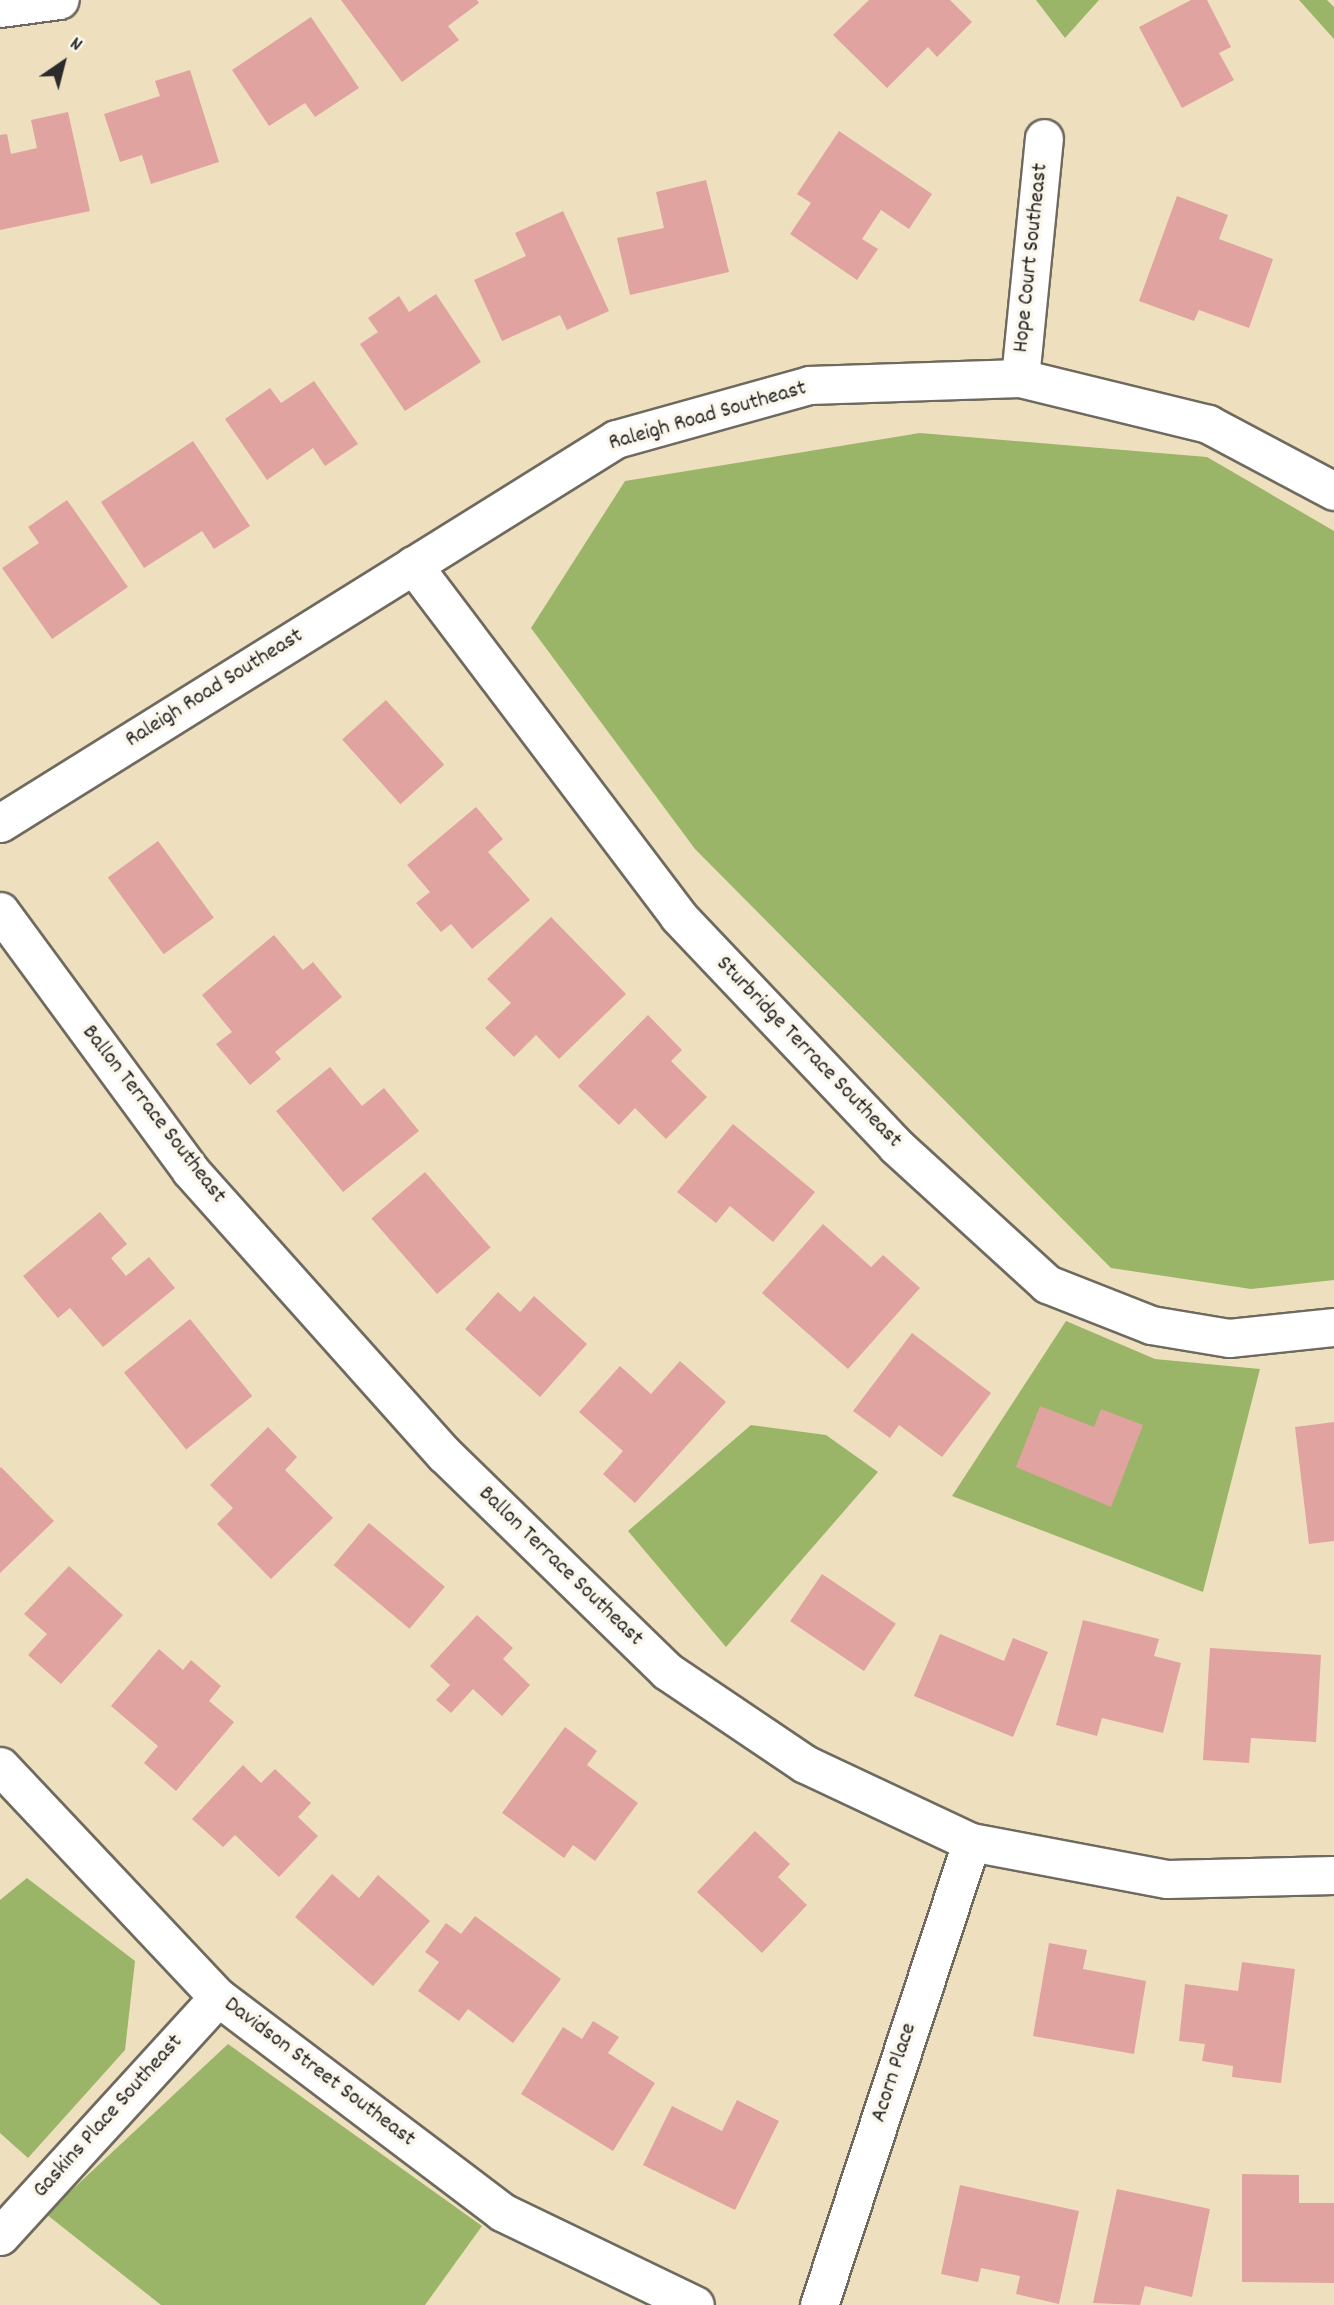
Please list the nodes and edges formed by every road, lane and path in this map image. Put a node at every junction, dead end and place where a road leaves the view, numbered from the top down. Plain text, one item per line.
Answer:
1 (59, 0) edge
2 (0, 8) edge
3 (1044, 138) dead end
4 (1020, 378) junction
5 (1334, 491) edge
6 (413, 565) junction
7 (0, 823) edge
8 (0, 911) edge
9 (1334, 1327) edge
10 (0, 1766) edge
11 (971, 1842) junction
12 (1334, 1874) edge
13 (218, 1997) junction
14 (0, 2236) edge
15 (695, 2305) edge
16 (819, 2305) edge

1 - 2 street
3 - 4 street, Hope Court Southeast
4 - 5 street, Raleigh Road Southeast
4 - 6 street, Raleigh Road Southeast
6 - 7 street, Raleigh Road Southeast
6 - 9 street, Sturbridge Terrace Southeast
8 - 11 street, Ballon Terrace Southeast
10 - 13 street, Davidson Street Southeast
11 - 12 street, Ballon Terrace Southeast
11 - 16 street, Acorn Place
13 - 14 street, Gaskins Place Southeast
13 - 15 street, Davidson Street Southeast

